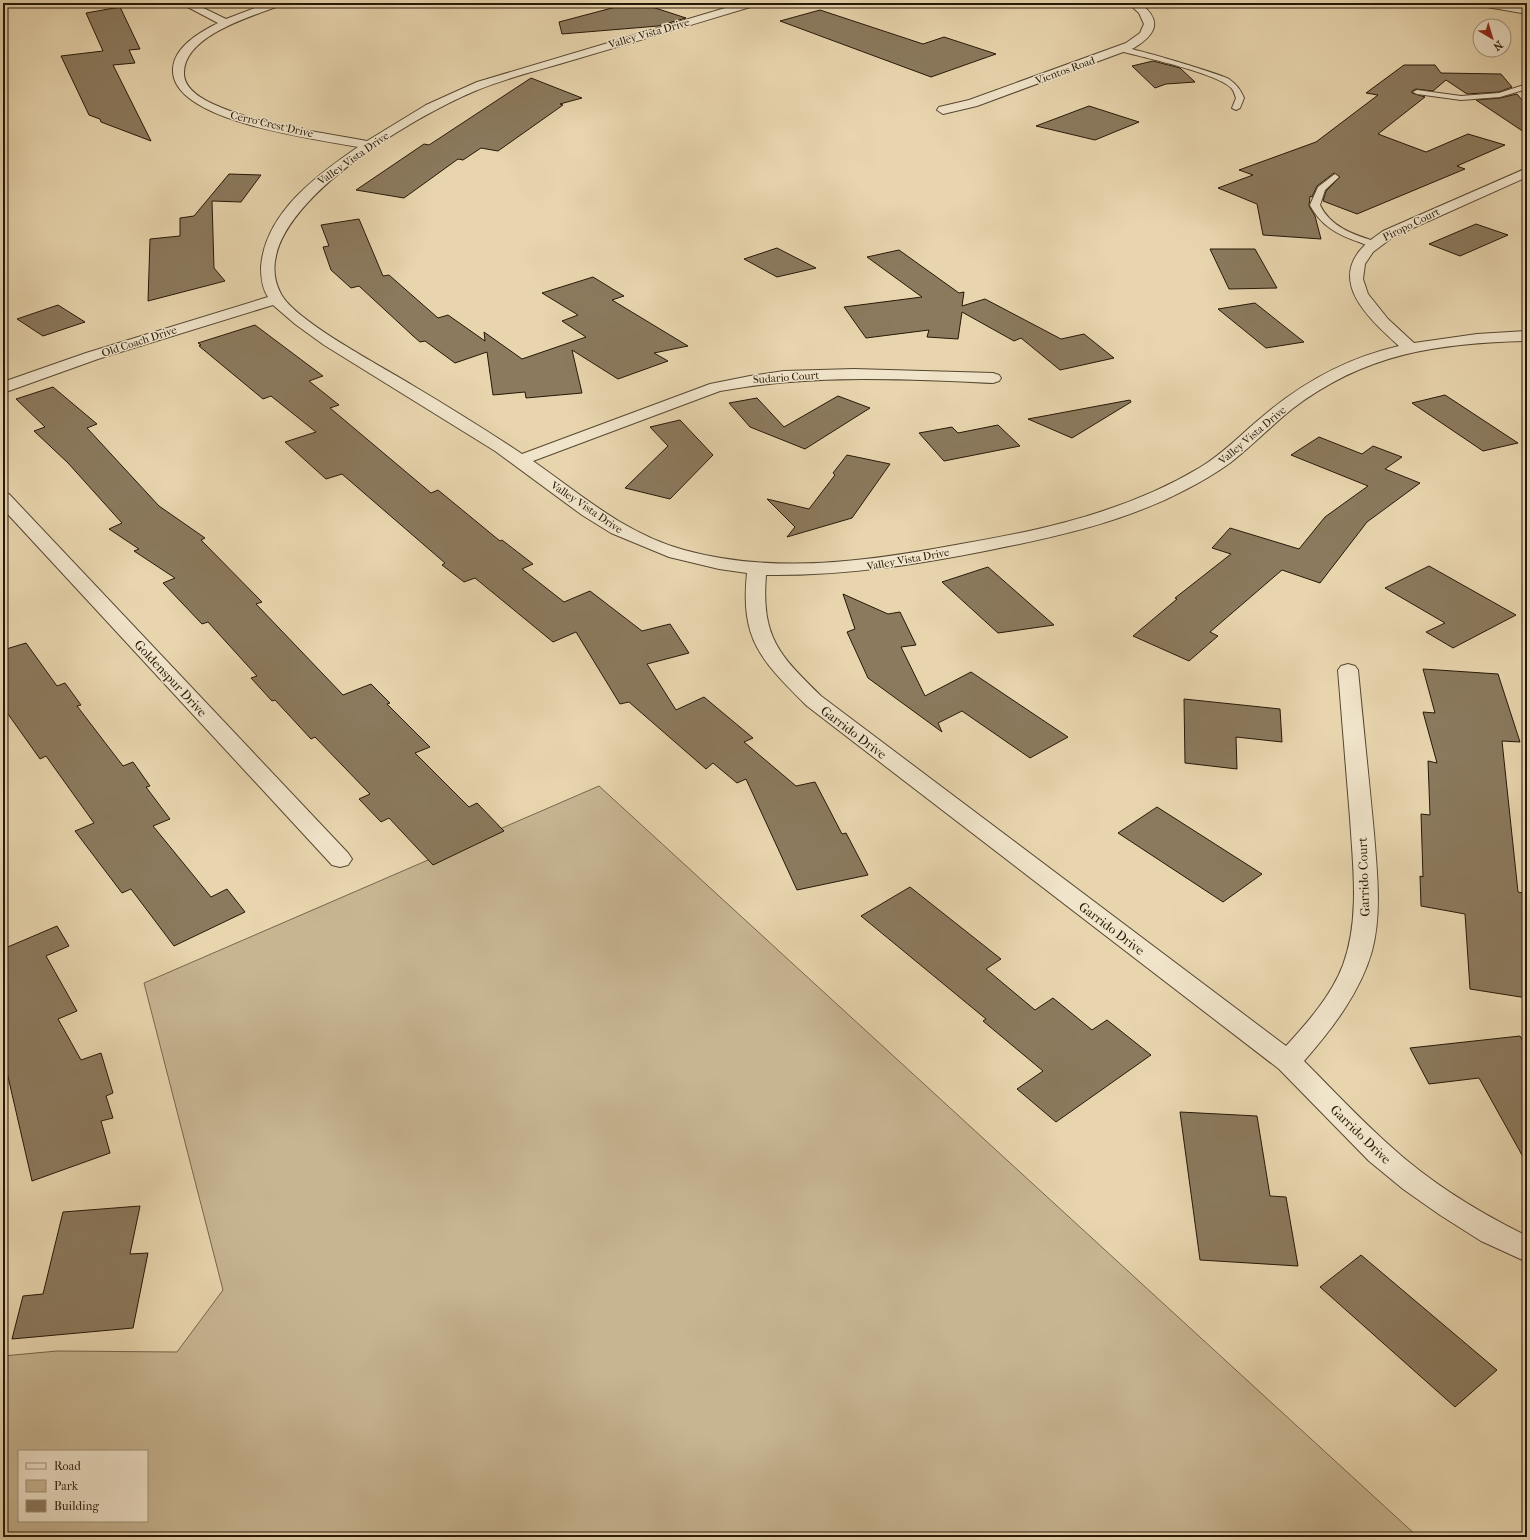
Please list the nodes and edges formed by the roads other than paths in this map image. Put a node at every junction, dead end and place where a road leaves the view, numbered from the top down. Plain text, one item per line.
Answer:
1 (184, 3) edge
2 (278, 3) edge
3 (753, 3) edge
4 (1133, 3) edge
5 (1481, 3) edge
6 (1527, 11) edge
7 (226, 23) junction
8 (1123, 49) junction
9 (1527, 86) edge
10 (1417, 92) dead end
11 (1236, 108) dead end
12 (943, 110) dead end
13 (369, 145) junction
14 (1527, 172) edge
15 (1335, 177) dead end
16 (1374, 244) junction
17 (276, 299) junction
18 (1527, 336) edge
19 (1412, 349) junction
20 (993, 378) dead end
21 (3, 388) edge
22 (521, 460) junction
23 (3, 498) edge
24 (757, 570) junction
25 (1348, 670) dead end
26 (340, 859) dead end
27 (1288, 1062) junction
28 (1527, 1250) edge

1 - 7 street
2 - 7 street, Cerro Crest Drive
3 - 13 street, Valley Vista Drive
4 - 8 street, Vientos Road
5 - 6 street
7 - 13 street, Cerro Crest Drive
8 - 11 lane
8 - 12 street, Vientos Road
9 - 10 lane
13 - 17 street, Valley Vista Drive
14 - 16 street, Piropo Court
15 - 16 lane
16 - 19 street, Piropo Court
17 - 21 street, Old Coach Drive
17 - 22 street, Valley Vista Drive
18 - 19 street, Valley Vista Drive
19 - 24 street, Valley Vista Drive
20 - 22 street, Sudario Court
22 - 24 street, Valley Vista Drive
23 - 26 street, Goldenspur Drive
24 - 27 street, Garrido Drive
25 - 27 street, Garrido Court
27 - 28 street, Garrido Drive

